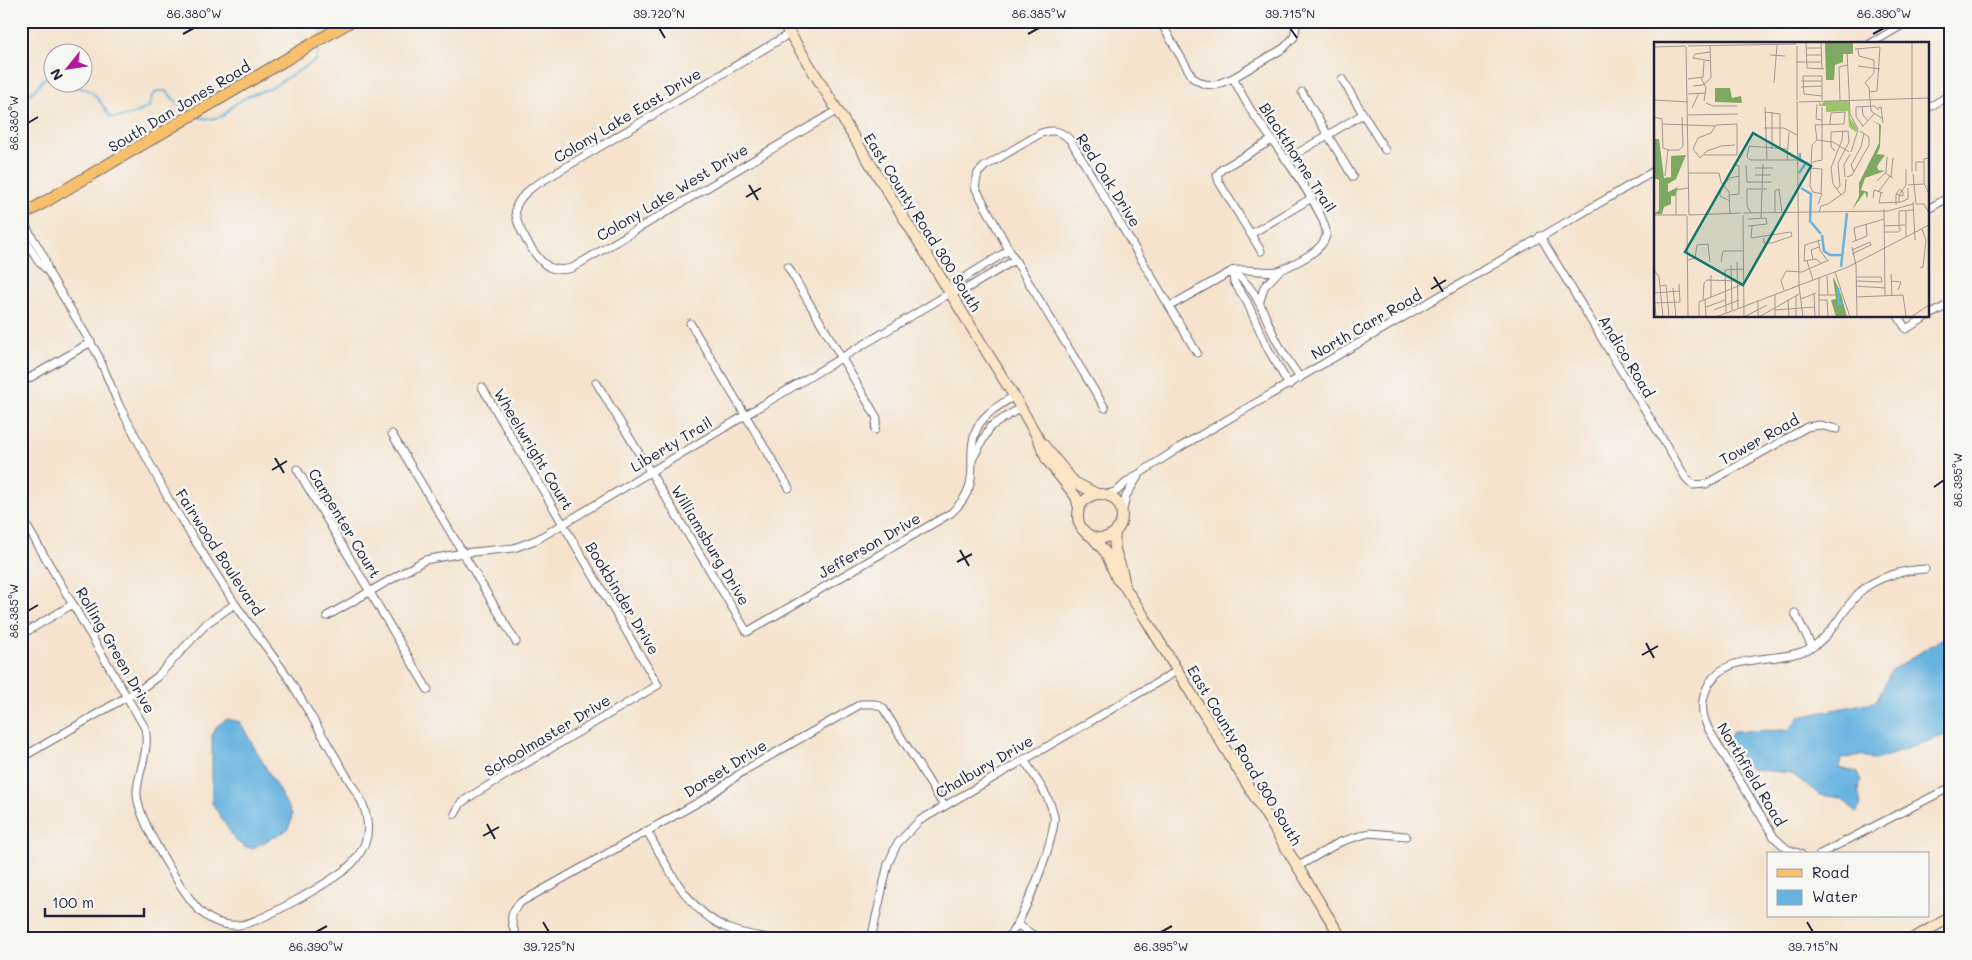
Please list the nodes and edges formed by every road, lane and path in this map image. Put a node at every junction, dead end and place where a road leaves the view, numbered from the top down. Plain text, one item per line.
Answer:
1 (351, 21) edge
2 (782, 21) edge
3 (1160, 21) edge
4 (1297, 21) edge
5 (1909, 21) edge
6 (789, 34) junction
7 (1873, 42) edge
8 (1233, 78) junction
9 (1342, 78) dead end
10 (1302, 92) dead end
11 (1951, 94) edge
12 (1930, 107) edge
13 (836, 111) junction
14 (1363, 114) junction
15 (1328, 135) junction
16 (1272, 140) junction
17 (1385, 150) dead end
18 (1286, 160) junction
19 (1654, 171) edge
20 (1353, 177) dead end
21 (1951, 196) edge
22 (1310, 198) junction
23 (1930, 208) edge
24 (21, 217) edge
25 (21, 233) edge
26 (1251, 234) junction
27 (1540, 236) junction
28 (527, 241) joint
29 (1009, 250) junction
30 (1261, 252) dead end
31 (1016, 260) junction
32 (788, 267) dead end
33 (1232, 271) junction
34 (1279, 271) junction
35 (50, 273) junction
36 (950, 293) junction
37 (1260, 301) junction
38 (1951, 303) edge
39 (1170, 306) junction
40 (1930, 315) edge
41 (1899, 318) edge
42 (1925, 318) edge
43 (690, 323) dead end
44 (90, 342) junction
45 (1197, 353) dead end
46 (842, 358) junction
47 (1300, 378) junction
48 (596, 382) dead end
49 (21, 383) edge
50 (1289, 385) junction
51 (482, 387) dead end
52 (1014, 396) junction
53 (1020, 408) junction
54 (1105, 408) dead end
55 (746, 415) junction
56 (1837, 429) dead end
57 (874, 430) dead end
58 (392, 434) dead end
59 (1038, 438) junction
60 (973, 458) junction
61 (296, 469) dead end
62 (1142, 471) junction
63 (651, 472) junction
64 (1695, 486) joint
65 (789, 488) dead end
66 (1101, 494) junction
67 (1079, 508) junction
68 (1122, 514) junction
69 (21, 516) edge
70 (564, 525) junction
71 (1115, 533) junction
72 (1093, 538) junction
73 (463, 553) junction
74 (1925, 569) dead end
75 (1124, 586) junction
76 (369, 592) junction
77 (73, 604) junction
78 (235, 604) junction
79 (1795, 613) dead end
80 (328, 616) dead end
81 (747, 632) joint
82 (21, 634) edge
83 (516, 642) dead end
84 (1812, 647) junction
85 (1176, 671) junction
86 (658, 685) joint
87 (428, 690) dead end
88 (128, 697) junction
89 (21, 758) edge
90 (1024, 759) junction
91 (1951, 787) edge
92 (944, 806) junction
93 (455, 814) dead end
94 (646, 831) junction
95 (1406, 836) dead end
96 (1795, 852) edge
97 (1824, 852) edge
98 (1297, 867) junction
99 (1951, 916) edge
100 (225, 924) joint
101 (1017, 924) junction
102 (518, 939) edge
103 (773, 939) edge
104 (871, 939) edge
105 (1006, 939) edge
106 (1039, 939) edge
107 (1342, 939) edge
108 (1912, 939) edge

1 - 24 main road, South Dan Jones Road
2 - 6 street, East County Road 300 South
3 - 8 street
4 - 8 street
5 - 7 street
6 - 13 street, East County Road 300 South
6 - 28 street, Colony Lake East Drive
8 - 16 street, Blackthorne Trail
9 - 14 street
10 - 15 street
11 - 12 street
13 - 28 street, Colony Lake West Drive
13 - 36 street, East County Road 300 South
14 - 15 street
14 - 17 street
15 - 18 street
15 - 20 street
16 - 18 street, Blackthorne Trail
16 - 26 street
18 - 22 street, Blackthorne Trail
19 - 27 street, North Carr Road
21 - 23 street
22 - 26 street
22 - 34 street, Blackthorne Trail
24 - 35 street, Fairwood Boulevard
25 - 35 street, Fairwood Boulevard
26 - 30 street
27 - 47 street, North Carr Road
27 - 64 street, Andico Road
29 - 31 street, Red Oak Drive
29 - 36 street, Liberty Trail
29 - 39 street, Red Oak Drive
31 - 36 street
31 - 54 street, Red Oak Drive
32 - 46 street
33 - 34 street
33 - 37 street
33 - 39 street
33 - 50 street
34 - 37 street
35 - 44 street, Fairwood Boulevard
36 - 46 street, Liberty Trail
36 - 52 street, East County Road 300 South
37 - 47 street
38 - 40 street
39 - 45 street, Red Oak Drive
41 - 42 street
43 - 55 street
44 - 49 street
44 - 78 street, Fairwood Boulevard
46 - 55 street, Liberty Trail
46 - 57 street
47 - 50 street, North Carr Road
48 - 63 street, Williamsburg Drive
50 - 62 street, North Carr Road
51 - 70 street, Wheelwright Court
52 - 53 street, East County Road 300 South
52 - 60 street, Jefferson Drive
53 - 59 street, East County Road 300 South
53 - 60 street, Jefferson Drive
55 - 63 street, Liberty Trail
55 - 65 street
56 - 64 street, Tower Road
58 - 73 street
59 - 66 street, East County Road 300 South
59 - 67 street, East County Road 300 South
60 - 81 street, Jefferson Drive
61 - 76 street, Carpenter Court
62 - 66 street, North Carr Road
62 - 68 street, North Carr Road
63 - 70 street, Liberty Trail
63 - 81 street, Williamsburg Drive
66 - 67 street
66 - 68 street
67 - 72 street
68 - 71 street
69 - 77 street, Rolling Green Drive
70 - 73 street, Liberty Trail
70 - 86 street, Bookbinder Drive
71 - 72 street
71 - 75 street, East County Road 300 South
72 - 75 street, East County Road 300 South
73 - 76 street, Liberty Trail
73 - 83 street
74 - 84 street, Northfield Road
75 - 85 street, East County Road 300 South
76 - 80 street, Liberty Trail
76 - 87 street, Carpenter Court
77 - 82 street
77 - 88 street, Rolling Green Drive
78 - 88 street
78 - 100 street, Fairwood Boulevard
79 - 84 street
84 - 96 street, Northfield Road
85 - 90 street, Chalbury Drive
85 - 98 street, East County Road 300 South
86 - 93 street, Schoolmaster Drive
88 - 89 street
88 - 100 street, Rolling Green Drive
90 - 92 street, Chalbury Drive
90 - 101 street
91 - 97 street
92 - 94 street, Dorset Drive
92 - 104 street, Chalbury Drive
94 - 102 street, Dorset Drive
94 - 103 street
95 - 98 street
98 - 107 street, East County Road 300 South
99 - 108 street
101 - 105 street
101 - 106 street

